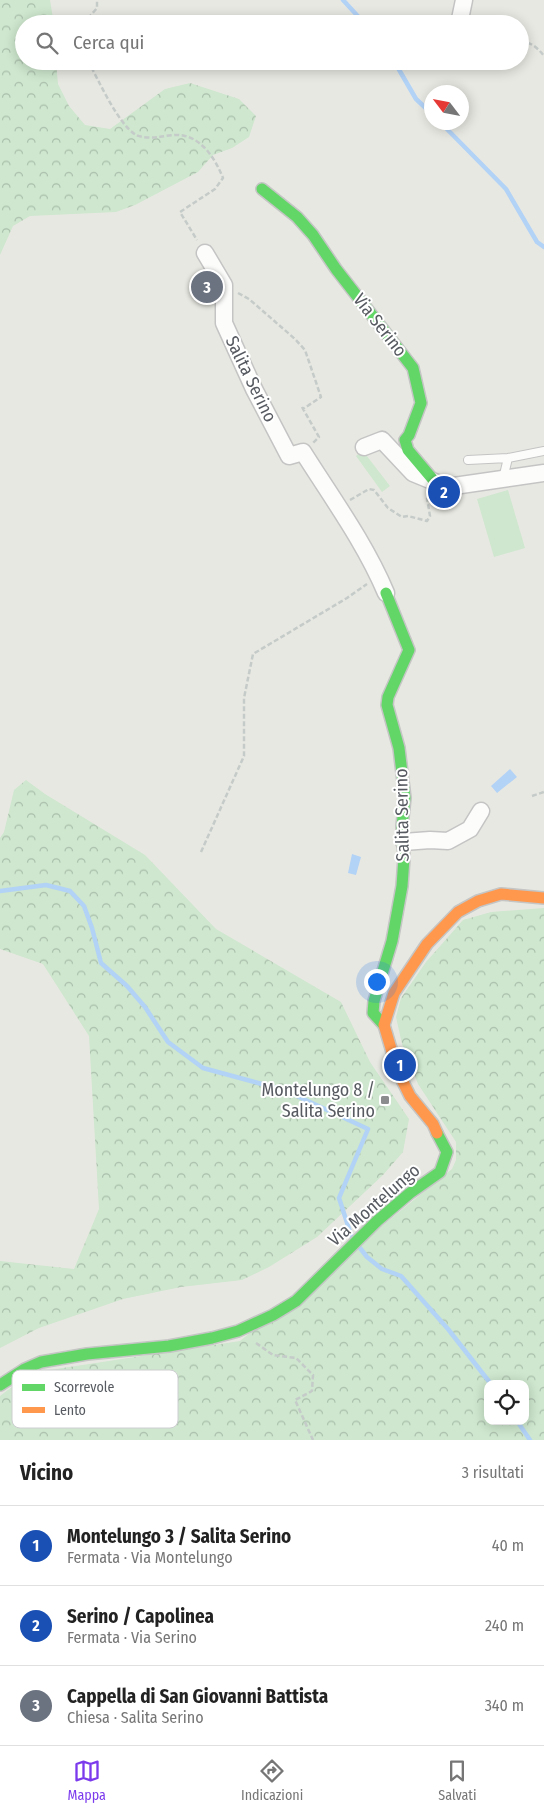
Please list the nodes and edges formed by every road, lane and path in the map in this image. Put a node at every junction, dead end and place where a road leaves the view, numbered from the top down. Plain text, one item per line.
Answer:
1 (98, 0) edge
2 (464, 0) edge
3 (90, 15) edge
4 (461, 15) edge
5 (529, 44) edge
6 (544, 56) edge
7 (93, 70) edge
8 (262, 189) dead end
9 (205, 253) joint
10 (224, 285) junction
11 (364, 447) dead end
12 (544, 451) edge
13 (303, 452) junction
14 (508, 458) junction
15 (468, 460) dead end
16 (544, 473) edge
17 (429, 479) junction
18 (503, 479) junction
19 (339, 507) junction
20 (378, 576) junction
21 (386, 593) joint
22 (544, 792) edge
23 (532, 796) dead end
24 (481, 812) dead end
25 (404, 842) junction
26 (201, 852) dead end
27 (544, 898) edge
28 (384, 1025) junction
29 (238, 1331) junction
30 (23, 1370) edge
31 (12, 1377) edge
32 (0, 1384) edge
33 (313, 1440) edge

1 - 3 path
2 - 4 street
5 - 6 path
7 - 9 path
8 - 17 street, Via Serino
9 - 10 street
10 - 13 street, Salita Serino
10 - 13 path, Salita Serino
11 - 17 street
12 - 14 lane
13 - 19 street, Salita Serino
14 - 15 lane
14 - 18 lane
16 - 18 street
17 - 18 street
17 - 19 path
19 - 20 street, Salita Serino
20 - 21 street, Salita Serino
20 - 26 path
21 - 25 street, Salita Serino
22 - 23 path
24 - 25 street
25 - 28 street, Salita Serino
27 - 28 street
28 - 29 street, Via Montelungo
29 - 30 street, Via Montelungo
29 - 33 path
31 - 32 street, Via Montelungo

